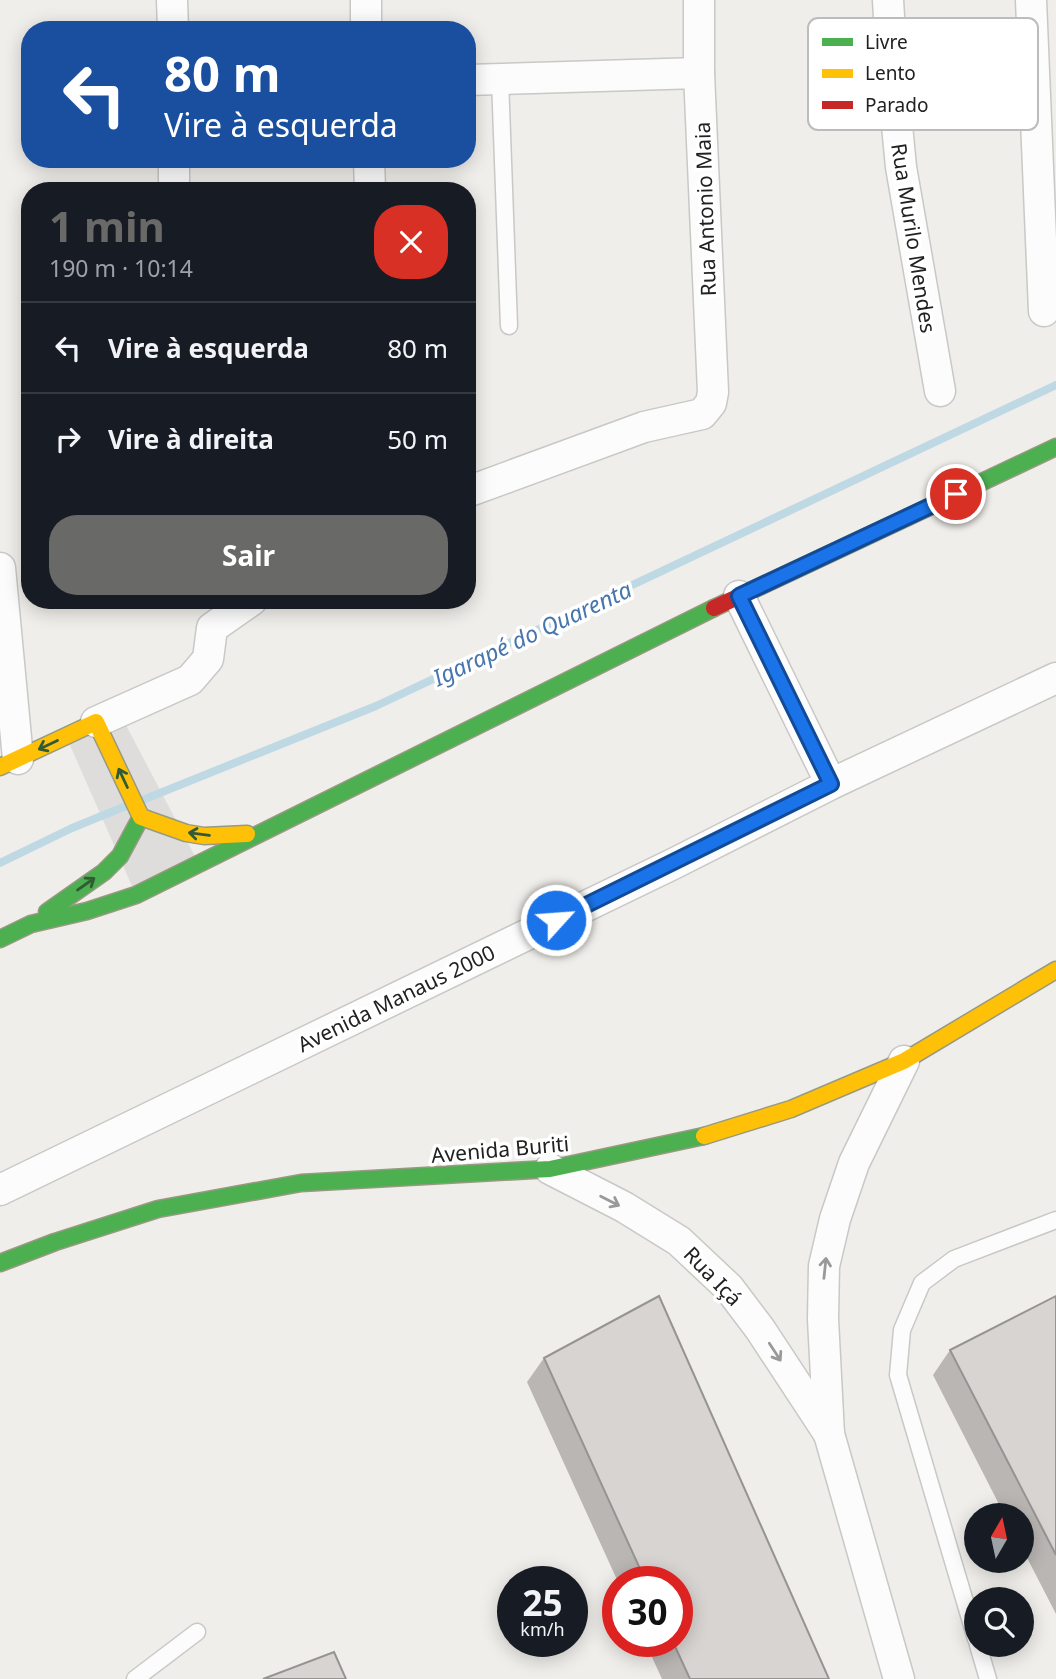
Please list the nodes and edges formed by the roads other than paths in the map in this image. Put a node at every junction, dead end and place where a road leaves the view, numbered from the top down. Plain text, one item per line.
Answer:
1 (172, 0) edge
2 (366, 0) edge
3 (699, 0) edge
4 (888, 0) edge
5 (1031, 0) edge
6 (889, 18) edge
7 (1032, 18) edge
8 (173, 21) edge
9 (366, 21) edge
10 (699, 73) junction
11 (500, 79) junction
12 (476, 80) edge
13 (897, 130) edge
14 (1036, 130) edge
15 (1044, 311) dead end
16 (509, 326) dead end
17 (940, 391) dead end
18 (1056, 447) edge
19 (476, 489) edge
20 (0, 568) edge
21 (739, 596) junction
22 (209, 614) edge
23 (1056, 678) edge
24 (96, 722) junction
25 (9, 763) edge
26 (831, 784) junction
27 (138, 812) junction
28 (260, 833) junction
29 (31, 924) junction
30 (0, 939) edge
31 (1056, 970) edge
32 (904, 1061) junction
33 (550, 1169) junction
34 (0, 1190) edge
35 (1056, 1220) edge
36 (0, 1263) edge
37 (829, 1434) junction
38 (964, 1599) edge
39 (197, 1632) dead end
40 (982, 1657) edge
41 (135, 1679) edge
42 (898, 1679) edge
43 (988, 1679) edge

1 - 8 street
2 - 9 street
3 - 10 street, Rua Antonio Maia
4 - 6 street, Rua Murilo Mendes
5 - 7 street
10 - 11 street
10 - 19 street, Rua Antonio Maia
11 - 12 street
11 - 16 lane
13 - 17 street, Rua Murilo Mendes
14 - 15 street
18 - 21 street
20 - 25 street
21 - 26 street
21 - 28 street
22 - 24 street
23 - 26 street, Avenida Manaus 2000
24 -> 25 street
27 -> 24 street
26 - 34 street, Avenida Manaus 2000
28 -> 27 street
29 -> 27 street
28 - 29 street
29 - 30 street
31 - 32 street, Avenida Buriti
32 - 33 street, Avenida Buriti
37 -> 32 street, Rua Içá
33 - 36 street, Avenida Buriti
33 -> 37 street, Rua Içá
35 - 38 lane
37 - 42 street, Rua Içá
39 - 41 lane
40 - 43 lane

